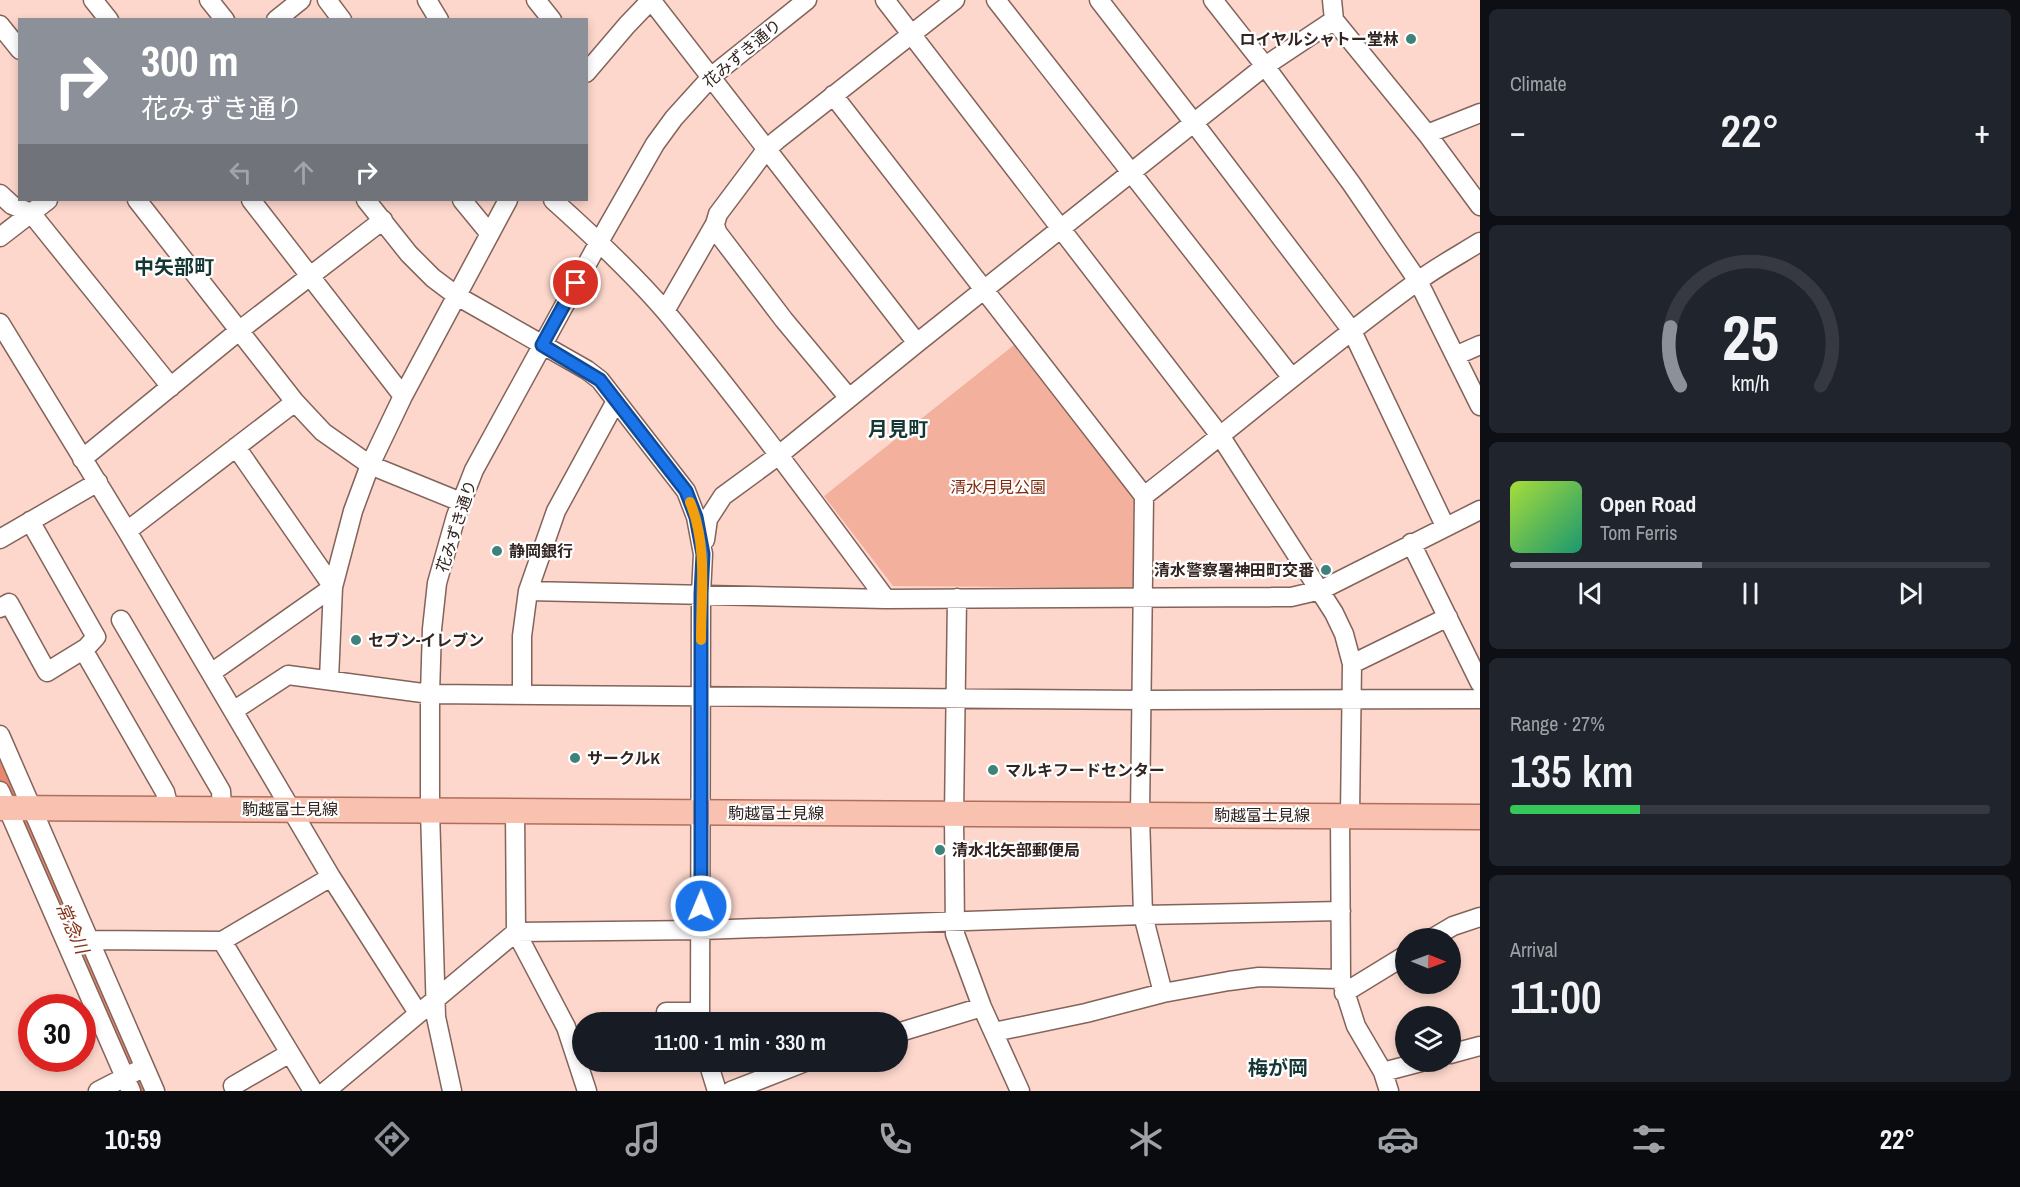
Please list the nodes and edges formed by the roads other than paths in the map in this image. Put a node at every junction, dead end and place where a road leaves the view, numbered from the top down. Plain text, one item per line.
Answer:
1 (93, 0) edge
2 (209, 0) edge
3 (301, 0) edge
4 (327, 0) edge
5 (427, 0) edge
6 (537, 0) edge
7 (651, 0) edge
8 (807, 0) edge
9 (885, 0) edge
10 (955, 0) edge
11 (996, 0) edge
12 (1099, 0) edge
13 (1213, 0) edge
14 (1332, 0) edge
15 (107, 18) edge
16 (223, 18) edge
17 (278, 18) edge
18 (340, 18) edge
19 (438, 18) edge
20 (550, 18) edge
21 (1334, 20) junction
22 (0, 26) edge
23 (911, 34) junction
24 (18, 48) edge
25 (1265, 66) junction
26 (588, 68) edge
27 (712, 76) junction
28 (833, 95) junction
29 (1480, 113) edge
30 (1194, 123) junction
31 (1427, 134) junction
32 (766, 150) junction
33 (1131, 173) junction
34 (0, 194) edge
35 (47, 201) edge
36 (138, 201) edge
37 (252, 201) edge
38 (367, 201) edge
39 (463, 201) edge
40 (507, 201) edge
41 (554, 201) edge
42 (1480, 206) edge
43 (31, 213) junction
44 (383, 220) junction
45 (715, 224) junction
46 (1061, 228) junction
47 (490, 234) junction
48 (0, 237) edge
49 (599, 242) junction
50 (1480, 242) edge
51 (311, 276) junction
52 (1418, 281) junction
53 (984, 289) junction
54 (457, 296) junction
55 (664, 311) junction
56 (0, 323) edge
57 (240, 330) junction
58 (1352, 331) junction
59 (917, 343) junction
60 (542, 345) junction
61 (1480, 345) edge
62 (1455, 356) junction
63 (1292, 378) junction
64 (171, 387) junction
65 (403, 396) junction
66 (849, 398) junction
67 (616, 401) junction
68 (295, 402) junction
69 (1480, 406) edge
70 (1221, 437) junction
71 (236, 447) junction
72 (779, 455) junction
73 (82, 459) junction
74 (370, 465) junction
75 (98, 482) junction
76 (1144, 496) junction
77 (461, 502) junction
78 (1480, 510) edge
79 (30, 521) junction
80 (1445, 526) junction
81 (128, 531) junction
82 (0, 539) edge
83 (1411, 543) junction
84 (703, 554) junction
85 (333, 587) junction
86 (1321, 590) junction
87 (528, 591) junction
88 (701, 594) junction
89 (1143, 597) junction
90 (886, 598) junction
91 (957, 598) junction
92 (0, 608) edge
93 (1448, 617) junction
94 (121, 620) dead end
95 (88, 658) dead end
96 (1352, 664) junction
97 (211, 673) junction
98 (330, 679) junction
99 (1480, 683) edge
100 (522, 693) junction
101 (430, 694) junction
102 (702, 696) junction
103 (955, 697) junction
104 (1480, 699) edge
105 (1143, 700) junction
106 (1350, 700) junction
107 (233, 711) junction
108 (0, 735) edge
109 (2, 802) edge
110 (32, 808) junction
111 (169, 808) junction
112 (222, 809) junction
113 (291, 809) junction
114 (430, 810) junction
115 (516, 811) junction
116 (702, 813) junction
117 (954, 815) junction
118 (1140, 815) junction
119 (1345, 815) junction
120 (1480, 817) edge
121 (331, 877) junction
122 (1341, 911) junction
123 (1143, 915) junction
124 (1480, 916) edge
125 (954, 922) junction
126 (1450, 928) edge
127 (701, 930) junction
128 (516, 932) junction
129 (89, 940) junction
130 (222, 941) junction
131 (1395, 960) edge
132 (1342, 986) junction
133 (1162, 993) junction
134 (436, 999) junction
135 (982, 1007) junction
136 (700, 1012) edge
137 (418, 1013) junction
138 (908, 1030) edge
139 (994, 1032) junction
140 (1480, 1046) edge
141 (1461, 1051) edge
142 (290, 1053) junction
143 (145, 1068) junction
144 (1395, 1069) edge
145 (711, 1072) edge
146 (779, 1072) edge
147 (1383, 1072) junction
148 (128, 1084) edge
149 (233, 1086) dead end
150 (98, 1091) edge
151 (154, 1091) edge
152 (313, 1091) edge
153 (326, 1091) edge
154 (453, 1091) edge
155 (587, 1091) edge
156 (717, 1091) edge
157 (731, 1091) edge
158 (1020, 1091) edge
159 (1389, 1091) edge

1 - 15 street
2 - 16 street
3 - 17 street
4 - 18 street
5 - 19 street
6 - 20 street
7 - 26 street
7 - 27 street
8 - 27 street, 花みずき通り
9 - 23 street
10 - 23 street
11 - 33 street
12 - 30 street
13 - 25 street
14 - 21 street
21 - 25 street
21 - 31 street
22 - 24 street
23 - 28 street
23 - 46 street
25 - 30 street
25 - 52 street
27 - 32 street
27 - 49 street, 花みずき通り
28 - 32 street
28 - 53 street
29 - 31 street
30 - 33 street
30 - 58 street
31 - 42 street
32 - 45 street
32 - 59 street
33 - 46 street
33 - 63 street
34 - 43 street
35 - 43 street
36 - 57 street
37 - 51 street
38 - 44 street
39 - 47 street
40 - 47 street
41 - 49 street
43 - 48 street
43 - 64 street
44 - 51 street
44 - 54 street
45 - 55 street
45 - 66 street
46 - 53 street
46 - 70 street
47 - 54 street
49 - 55 street
49 - 60 street, 花みずき通り
50 - 52 street
51 - 57 street
51 - 65 street
52 - 58 street
52 - 62 street
53 - 59 street
53 - 76 street
54 - 60 street
54 - 65 street
55 - 72 street
56 - 73 street
57 - 64 street
57 - 68 street
58 - 63 street
58 - 80 street
59 - 66 street
60 - 67 street
60 - 77 street, 花みずき通り
61 - 62 street
62 - 69 street
63 - 70 street
64 - 73 street
65 - 74 street
66 - 72 street
67 - 84 street
67 - 87 street
68 - 71 street
68 - 74 street
70 - 76 street
70 - 86 street
71 - 81 street
71 - 85 street
72 - 84 street
72 - 90 street
73 - 75 street
74 - 77 street
74 - 85 street
75 - 79 street
75 - 81 street
76 - 89 street
77 - 101 street, 花みずき通り
78 - 80 street
79 - 82 street
79 - 92 street
80 - 83 street
81 - 97 street
83 - 86 street
83 - 93 street
84 - 88 street
85 - 97 street
85 - 98 street
86 - 89 street
86 - 96 street
87 - 88 street
87 - 100 street
88 - 90 street
88 - 102 street
89 - 91 street
89 - 105 street
90 - 91 street
91 - 103 street
93 - 96 street
93 - 99 street
94 - 112 street
95 - 111 street
96 - 106 street
97 - 107 street
98 - 101 street
98 - 107 street
100 - 101 street
100 - 102 street
101 - 114 street, 花みずき通り
102 - 103 street
102 - 116 street
103 - 105 street
103 - 117 street
104 - 106 street
105 - 106 street
105 - 118 street
106 - 119 street
107 - 113 street
108 - 110 street
109 - 110 main road, 駒越富士見線
109 - 148 street
110 - 111 main road, 駒越富士見線
110 - 129 street
111 - 112 main road, 駒越富士見線
112 - 113 main road, 駒越富士見線
113 - 114 main road, 駒越富士見線
113 - 121 street
114 - 115 main road, 駒越富士見線
114 - 134 street, 花みずき通り
115 - 116 main road, 駒越富士見線
115 - 128 street
116 - 117 main road, 駒越富士見線
116 - 127 street
117 - 118 main road, 駒越富士見線
117 - 125 street
118 - 119 main road, 駒越富士見線
118 - 123 street
119 - 120 main road, 駒越富士見線
119 - 122 street
121 - 130 street
121 - 137 street
122 - 123 street
122 - 132 street
123 - 125 street
123 - 133 street
124 - 126 street
125 - 127 street
125 - 135 street
127 - 128 street
127 - 136 street
128 - 134 street
128 - 155 street
129 - 130 street
129 - 143 street
130 - 142 street
131 - 132 street
132 - 133 street
132 - 147 street
133 - 139 street
134 - 137 street
134 - 154 street, 花みずき通り
135 - 138 street
135 - 139 street
137 - 153 street
139 - 158 street
140 - 141 street
142 - 149 street
142 - 152 street
143 - 148 street
143 - 151 street
144 - 147 street
145 - 156 street
146 - 157 street
147 - 159 street
148 - 150 street

